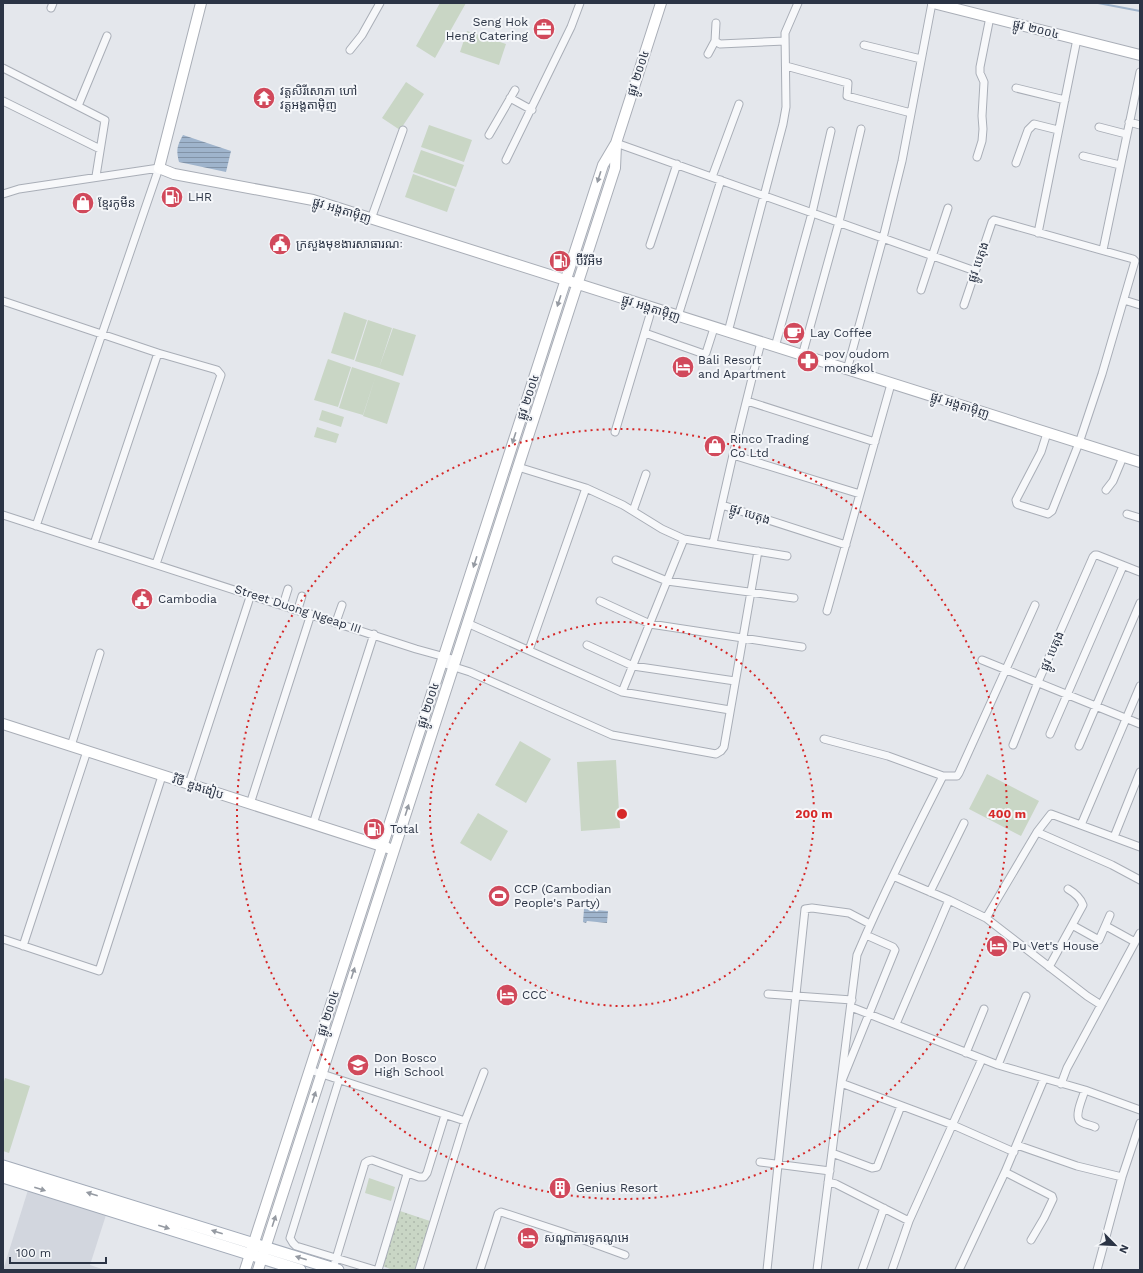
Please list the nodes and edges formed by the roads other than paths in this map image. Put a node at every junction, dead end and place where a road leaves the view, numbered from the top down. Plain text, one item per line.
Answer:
1 (201, 3) edge
2 (380, 3) edge
3 (580, 3) edge
4 (661, 3) edge
5 (798, 3) edge
6 (932, 3) edge
7 (990, 17) junction
8 (716, 23) dead end
9 (107, 36) dead end
10 (1077, 40) junction
11 (785, 41) junction
12 (715, 42) junction
13 (864, 45) dead end
14 (350, 50) dead end
15 (708, 54) dead end
16 (1140, 55) edge
17 (922, 59) junction
18 (786, 66) junction
19 (3, 68) edge
20 (1140, 72) edge
21 (1016, 88) dead end
22 (515, 90) dead end
23 (510, 98) junction
24 (1064, 100) junction
25 (3, 101) edge
26 (739, 104) dead end
27 (78, 106) junction
28 (532, 110) junction
29 (911, 112) junction
30 (1129, 122) junction
31 (1140, 125) edge
32 (1099, 126) dead end
33 (861, 129) dead end
34 (403, 130) dead end
35 (1058, 130) junction
36 (831, 131) dead end
37 (1126, 134) junction
38 (489, 135) dead end
39 (616, 143) junction
40 (100, 148) junction
41 (1083, 156) dead end
42 (977, 157) dead end
43 (506, 160) dead end
44 (1016, 163) dead end
45 (677, 164) junction
46 (1120, 165) junction
47 (159, 168) junction
48 (96, 176) junction
49 (712, 177) junction
50 (721, 180) junction
51 (3, 194) edge
52 (765, 196) junction
53 (948, 208) dead end
54 (812, 213) junction
55 (371, 219) junction
56 (839, 222) junction
57 (1038, 233) junction
58 (883, 238) junction
59 (650, 245) dead end
60 (1103, 250) junction
61 (932, 256) junction
62 (975, 271) junction
63 (565, 280) junction
64 (577, 284) junction
65 (920, 290) dead end
66 (1124, 300) junction
67 (3, 301) edge
68 (964, 305) dead end
69 (1140, 305) edge
70 (652, 308) junction
71 (678, 316) junction
72 (714, 328) junction
73 (728, 332) junction
74 (646, 333) junction
75 (102, 334) junction
76 (761, 342) junction
77 (775, 347) junction
78 (158, 353) junction
79 (802, 356) junction
80 (847, 370) junction
81 (891, 384) junction
82 (747, 401) junction
83 (616, 432) dead end
84 (1047, 433) junction
85 (875, 442) junction
86 (1079, 443) junction
87 (733, 455) junction
88 (1122, 457) junction
89 (1140, 462) edge
90 (518, 467) junction
91 (646, 474) dead end
92 (586, 488) junction
93 (1106, 490) dead end
94 (860, 494) junction
95 (722, 505) junction
96 (633, 511) junction
97 (1127, 514) dead end
98 (3, 515) edge
99 (1140, 518) edge
100 (36, 526) junction
101 (684, 539) junction
102 (713, 543) junction
103 (94, 544) junction
104 (846, 544) junction
105 (758, 551) junction
106 (787, 556) dead end
107 (616, 560) dead end
108 (156, 564) junction
109 (1123, 566) junction
110 (1140, 572) edge
111 (667, 581) junction
112 (288, 589) dead end
113 (751, 593) junction
114 (251, 594) junction
115 (302, 596) dead end
116 (794, 598) dead end
117 (600, 601) dead end
118 (1140, 604) edge
119 (283, 605) junction
120 (342, 605) dead end
121 (1035, 605) dead end
122 (298, 609) junction
123 (827, 611) dead end
124 (311, 614) junction
125 (336, 622) junction
126 (468, 623) junction
127 (650, 624) junction
128 (374, 634) junction
129 (743, 637) junction
130 (587, 645) dead end
131 (802, 647) dead end
132 (529, 650) junction
133 (100, 653) dead end
134 (443, 660) junction
135 (982, 660) dead end
136 (454, 663) junction
137 (632, 666) junction
138 (1006, 669) junction
139 (735, 682) junction
140 (1038, 682) junction
141 (1140, 686) edge
142 (622, 692) junction
143 (1067, 694) junction
144 (1096, 706) junction
145 (730, 710) junction
146 (1126, 718) junction
147 (3, 724) edge
148 (1140, 724) edge
149 (1050, 734) dead end
150 (824, 739) dead end
151 (1013, 745) dead end
152 (71, 746) junction
153 (1079, 746) dead end
154 (87, 752) junction
155 (1140, 772) edge
156 (162, 776) junction
157 (943, 776) junction
158 (189, 784) junction
159 (250, 804) junction
160 (964, 823) dead end
161 (313, 824) junction
162 (1081, 825) junction
163 (1037, 832) junction
164 (1114, 837) junction
165 (382, 846) junction
166 (1140, 846) edge
167 (394, 850) junction
168 (892, 876) junction
169 (1140, 880) edge
170 (1068, 889) dead end
171 (930, 892) junction
172 (948, 900) junction
173 (1110, 915) dead end
174 (986, 918) junction
175 (870, 924) junction
176 (1072, 925) junction
177 (1106, 926) junction
178 (1140, 933) edge
179 (866, 935) junction
180 (3, 939) edge
181 (1135, 942) junction
182 (23, 946) junction
183 (1049, 967) junction
184 (768, 994) dead end
185 (1026, 996) dead end
186 (796, 997) junction
187 (851, 1004) junction
188 (1101, 1005) junction
189 (984, 1009) dead end
190 (869, 1015) junction
191 (896, 1024) junction
192 (966, 1053) junction
193 (982, 1059) junction
194 (998, 1065) junction
195 (310, 1070) junction
196 (484, 1072) dead end
197 (321, 1074) junction
198 (1044, 1079) junction
199 (339, 1080) junction
200 (841, 1083) junction
201 (1061, 1084) junction
202 (1085, 1090) junction
203 (901, 1106) junction
204 (1140, 1110) edge
205 (445, 1115) junction
206 (465, 1122) junction
207 (1140, 1123) edge
208 (952, 1125) junction
209 (1095, 1127) dead end
210 (1015, 1148) junction
211 (832, 1153) junction
212 (760, 1162) dead end
213 (778, 1164) junction
214 (3, 1166) edge
215 (830, 1172) junction
216 (1005, 1172) junction
217 (407, 1174) junction
218 (3, 1177) edge
219 (1122, 1177) junction
220 (828, 1182) junction
221 (884, 1208) junction
222 (909, 1221) junction
223 (1031, 1240) dead end
224 (254, 1243) junction
225 (265, 1247) junction
226 (250, 1254) junction
227 (625, 1255) dead end
228 (262, 1258) junction
229 (336, 1266) edge
230 (245, 1270) edge
231 (258, 1270) edge
232 (300, 1270) edge
233 (377, 1270) edge
234 (419, 1270) edge
235 (480, 1270) edge
236 (767, 1270) edge
237 (817, 1270) edge
238 (862, 1270) edge
239 (892, 1270) edge
240 (959, 1270) edge
241 (1097, 1270) edge

1 - 47 main road
2 - 14 street
3 - 28 street
4 - 39 main road, ផ្លូវ ២០០៤
5 - 11 street
6 - 7 main road, ផ្លូវ ២០០៤
6 - 17 street
7 - 10 main road, ផ្លូវ ២០០៤
7 - 42 street
8 - 12 street
9 - 27 street
10 - 16 main road, ផ្លូវ ២០០៤
10 - 24 street
11 - 12 street
11 - 18 street
12 - 15 street
13 - 17 street
17 - 29 street
18 - 29 street
18 - 52 street
19 - 27 street
20 - 30 street
21 - 24 street
22 - 23 street
23 - 28 street
23 - 38 street
24 - 35 street
25 - 40 street
26 - 49 street
27 - 40 street
28 - 43 street
29 - 58 street
30 - 31 street
30 - 37 street
32 - 37 street
33 - 56 street
34 - 55 street
35 - 44 street
35 - 57 street
36 - 54 street
37 - 46 street
39 - 45 street
39 -> 63 main road, ផ្លូវ ២០០៤
39 - 64 main road, ផ្លូវ ២០០៤
40 - 48 street
41 - 46 street
45 - 49 street
45 - 59 street
46 - 60 street
47 - 48 street
47 - 55 main road, ផ្លូវ អង្តតាម៉ិញ
47 - 75 street
48 - 51 street
49 - 50 street
50 - 52 street
50 - 71 street
52 - 54 street
52 - 73 street
53 - 61 street
54 - 56 street
54 - 77 street
55 - 63 main road, ផ្លូវ អង្តតាម៉ិញ
56 - 58 street
56 - 79 street
57 - 60 street
57 - 62 street, ផ្លូវ បេតុង
58 - 61 street
58 - 80 street
60 - 66 street
61 - 62 street
61 - 65 street
62 - 68 street, ផ្លូវ បេតុង
63 - 64 main road, ផ្លូវ អង្តតាម៉ិញ
63 -> 134 main road, ផ្លូវ ២០០៤
64 - 70 main road, ផ្លូវ អង្តតាម៉ិញ
64 - 90 main road, ផ្លូវ ២០០៤
66 - 69 street
66 - 86 street
67 - 75 street
70 - 71 main road, ផ្លូវ អង្តតាម៉ិញ
70 - 74 street
71 - 72 main road, ផ្លូវ អង្តតាម៉ិញ
72 - 73 main road, ផ្លូវ អង្តតាម៉ិញ
72 - 74 street
73 - 76 main road, ផ្លូវ អង្តតាម៉ិញ
74 - 83 street
75 - 78 street
75 - 100 street
76 - 77 main road, ផ្លូវ អង្តតាម៉ិញ
76 - 82 street
77 - 79 main road, ផ្លូវ អង្តតាម៉ិញ
78 - 103 street
78 - 108 street
79 - 80 main road, ផ្លូវ អង្តតាម៉ិញ
80 - 81 main road, ផ្លូវ អង្តតាម៉ិញ
81 - 84 main road, ផ្លូវ អង្តតាម៉ិញ
81 - 85 street
82 - 85 street
82 - 87 street
84 - 86 main road, ផ្លូវ អង្តតាម៉ិញ
84 - 86 street
85 - 94 street
86 - 88 main road, ផ្លូវ អង្តតាម៉ិញ
87 - 94 street
87 - 95 street
88 - 89 main road, ផ្លូវ អង្តតាម៉ិញ
88 - 93 street
90 - 92 street
90 - 126 main road, ផ្លូវ ២០០៤
91 - 96 street
92 - 96 street
92 - 132 street
94 - 104 street
95 - 102 street
95 - 104 street, ផ្លូវ បេតុង
96 - 101 street
97 - 99 street
98 - 100 street, Street Duong Ngeap III
100 - 103 street, Street Duong Ngeap III
101 - 102 street
101 - 111 street
102 - 105 street
103 - 108 street, Street Duong Ngeap III
104 - 123 street
105 - 106 street
105 - 113 street, Street Duong Ngeap III
107 - 111 street
108 - 114 street, Street Duong Ngeap III
109 - 110 street
109 - 140 street, ផ្លូវ បេតុង
109 - 143 street
111 - 113 street
111 - 127 street
112 - 119 street
113 - 116 street
113 - 129 street, Street Duong Ngeap III
114 - 119 street, Street Duong Ngeap III
114 - 158 street
115 - 122 street
117 - 127 street
118 - 144 street
119 - 122 street, Street Duong Ngeap III
120 - 125 street
121 - 138 street
122 - 124 street, Street Duong Ngeap III
124 - 125 street, Street Duong Ngeap III
124 - 159 street
125 - 128 street, Street Duong Ngeap III
126 - 132 street
126 - 136 main road, ផ្លូវ ២០០៤
127 - 129 street
127 - 137 street
128 - 134 street, Street Duong Ngeap III
128 - 161 street
129 - 131 street
129 - 139 street, Street Duong Ngeap III
130 - 137 street
132 - 142 street
133 - 152 street
134 - 136 street, Street Duong Ngeap III
134 - 165 main road, ផ្លូវ ២០០៤
135 - 138 street
136 - 145 street, Street Duong Ngeap III
167 -> 136 main road, ផ្លូវ ២០០៤
137 - 139 street
137 - 142 street
138 - 140 street
138 - 157 street
139 - 145 street, Street Duong Ngeap III
140 - 143 street
140 - 151 street, ផ្លូវ បេតុង
141 - 146 street
142 - 145 street
143 - 144 street
143 - 149 street
144 - 146 street
144 - 153 street
146 - 148 street
146 - 162 street
147 - 152 main road, វិថី ឌួងងៀប
150 - 157 street
152 - 154 main road, វិថី ឌួងងៀប
154 - 156 main road, វិថី ឌួងងៀប
154 - 182 street
155 - 164 street
156 - 158 main road, វិថី ឌួងងៀប
156 - 182 street
157 - 168 street
158 - 159 main road, វិថី ឌួងងៀប
159 - 161 main road, វិថី ឌួងងៀប
160 - 171 street
161 - 165 main road, វិថី ឌួងងៀប
162 - 163 street
162 - 164 street
163 - 169 street
163 - 174 street
164 - 166 street
165 - 167 main road, វិថី ឌួងងៀប
165 - 195 main road, ផ្លូវ ២០០៤
197 -> 167 main road, ផ្លូវ ២០០៤
168 - 171 street
168 - 175 street
170 - 176 street
171 - 172 street
172 - 174 street
172 - 191 street
173 - 177 street
174 - 183 street
175 - 179 street
175 - 186 street
176 - 177 street
176 - 183 street
177 - 181 street
178 - 181 street
179 - 187 street
179 - 190 street
180 - 182 street
181 - 188 street
183 - 188 street
184 - 186 street
185 - 194 street
186 - 187 street
186 - 213 street
187 - 190 street
187 - 200 street
188 - 201 street
189 - 192 street
190 - 191 street
190 - 200 street
191 - 192 street
192 - 193 street
193 - 194 street
193 - 208 street
194 - 198 street
195 - 197 street
195 - 224 main road, ផ្លូវ ២០០៤
196 - 206 street
197 - 199 street
225 -> 197 main road, ផ្លូវ ២០០៤
198 - 201 street
198 - 210 street
199 - 205 street
199 - 229 street
200 - 203 street
200 - 211 street
201 - 202 street
202 - 204 street
202 - 209 street
203 - 208 street
203 - 211 street
205 - 206 street
205 - 217 street
206 - 234 street
207 - 219 street
208 - 210 street
208 - 222 street
210 - 216 street
210 - 219 street
211 - 215 street
212 - 213 street
213 - 215 street
213 - 236 street
224 -> 214 main road
215 - 220 street
216 - 223 street
216 - 240 street
217 - 229 street
217 - 233 street
218 -> 226 main road
219 - 241 street
220 - 221 street
220 - 237 street
221 - 222 street
221 - 238 street
222 - 239 street
224 - 225 main road
224 - 226 main road, ផ្លូវ ២០០៤
225 - 228 main road, ផ្លូវ ២០០៤
229 -> 225 main road
226 - 228 main road
226 - 230 main road, ផ្លូវ ២០០៤
227 - 235 street
228 - 231 main road, ផ្លូវ ២០០៤
228 - 232 main road
229 - 233 street

